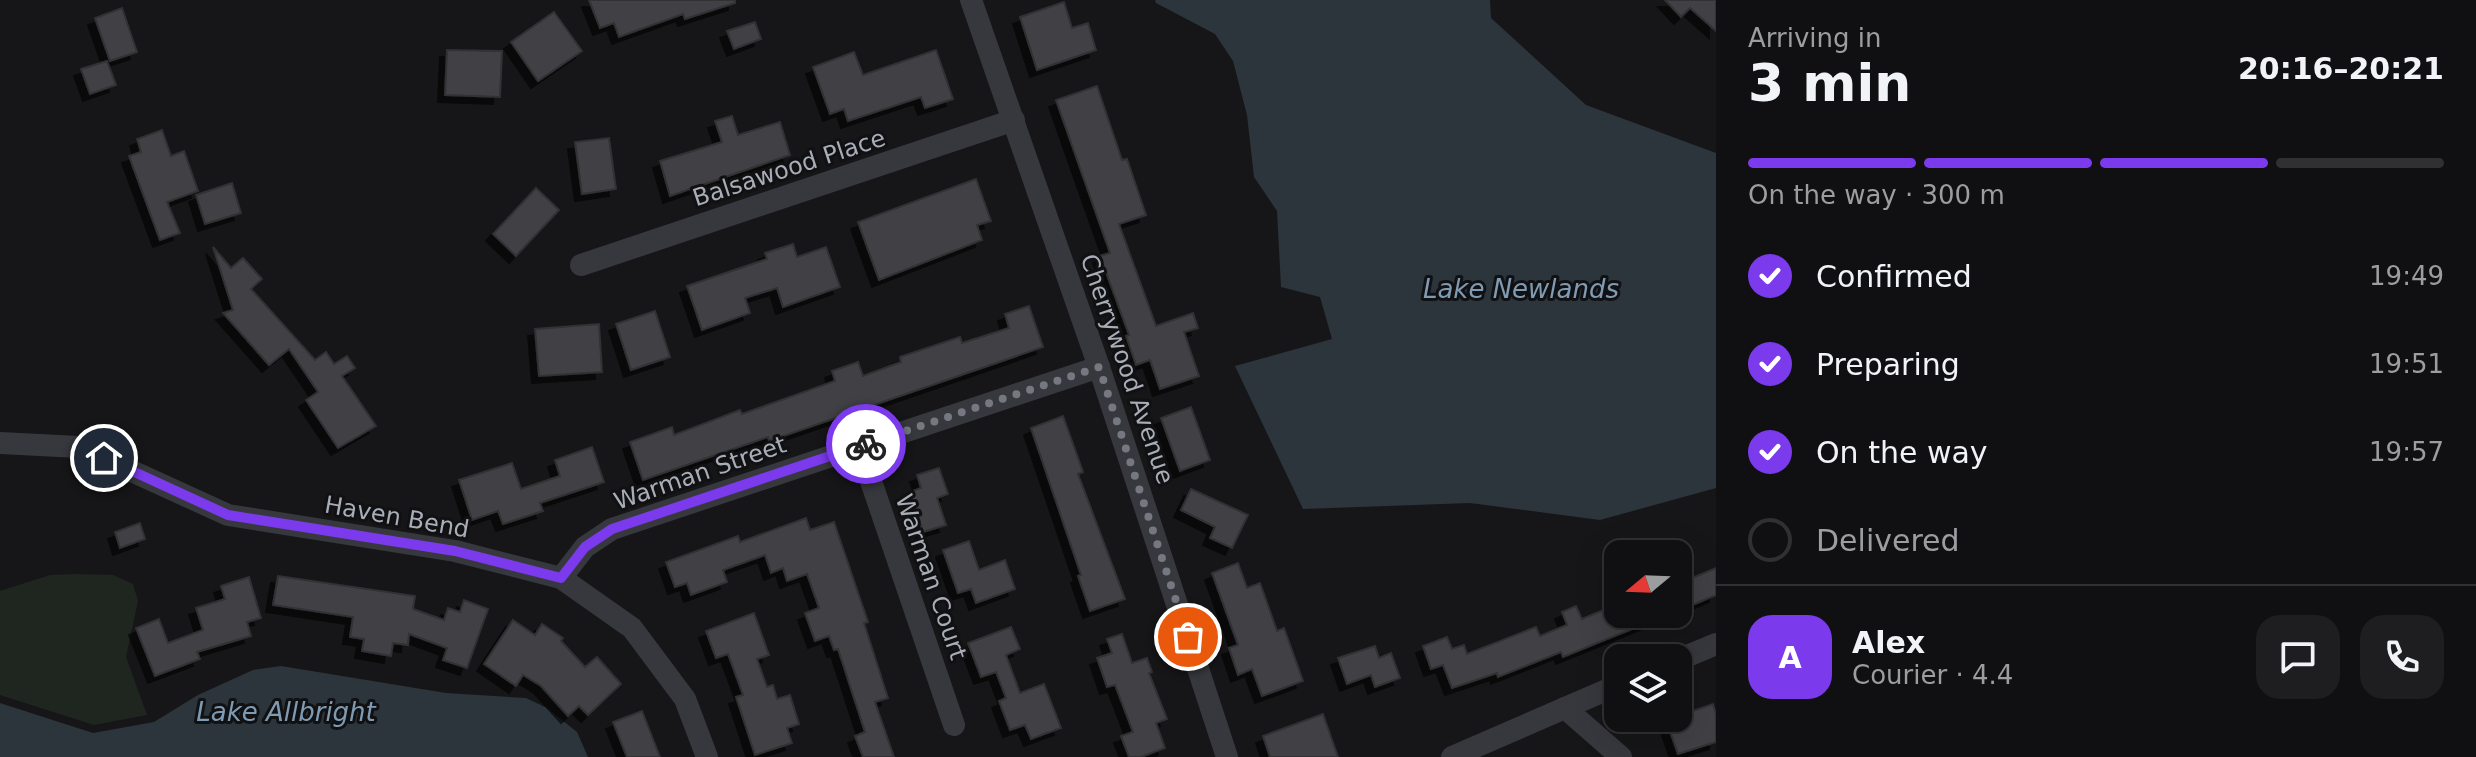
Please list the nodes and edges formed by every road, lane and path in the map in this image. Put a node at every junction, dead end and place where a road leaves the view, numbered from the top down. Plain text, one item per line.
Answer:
1 (971, 0) edge
2 (1014, 120) junction
3 (581, 265) dead end
4 (1099, 367) junction
5 (0, 443) edge
6 (859, 446) junction
7 (561, 578) junction
8 (1716, 644) edge
9 (1692, 654) edge
10 (1604, 691) edge
11 (1565, 708) junction
12 (954, 725) dead end
13 (707, 757) edge
14 (1227, 757) edge
15 (1452, 757) edge
16 (1621, 757) edge

1 - 2 street, Cherrywood Avenue
2 - 3 street, Balsawood Place
2 - 4 street, Cherrywood Avenue
4 - 6 street, Warman Street
4 - 14 street, Cherrywood Avenue
5 - 7 street, Haven Bend
6 - 7 street, Warman Street
6 - 12 street, Warman Court
7 - 13 street, Haven Bend
8 - 9 street
10 - 11 street
11 - 15 street
11 - 16 street

